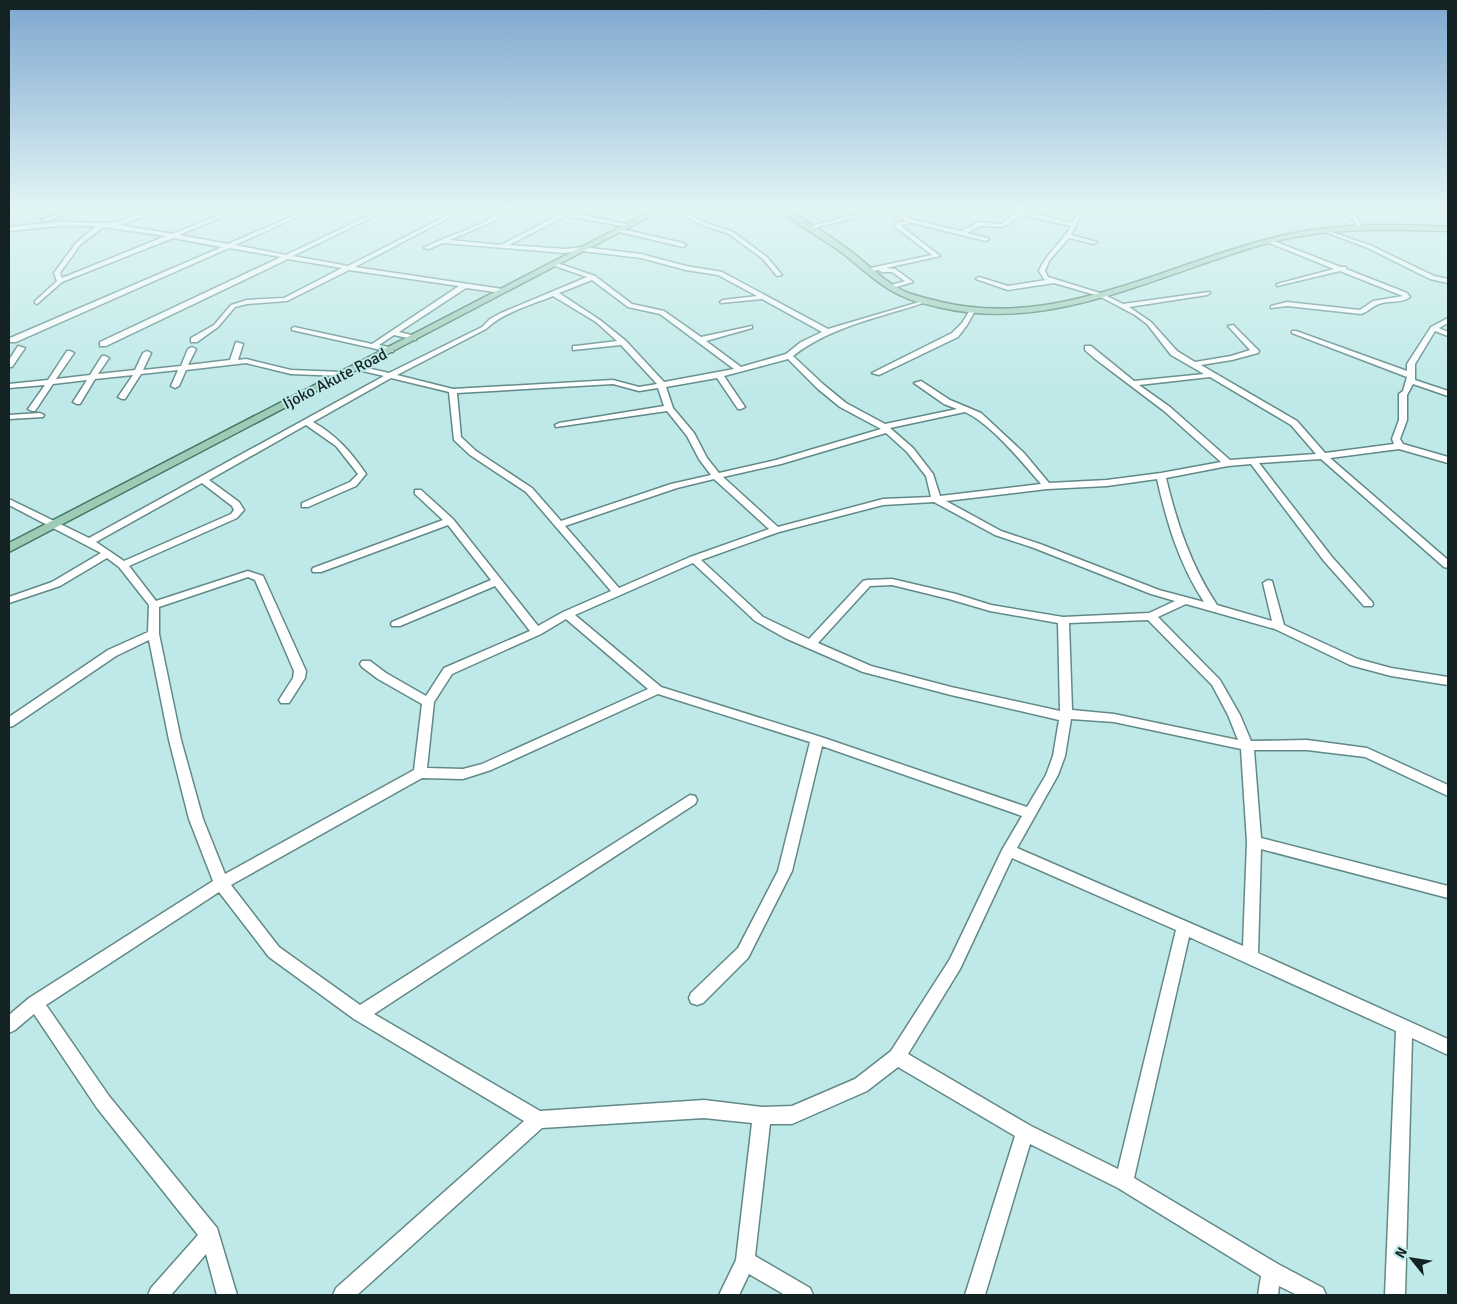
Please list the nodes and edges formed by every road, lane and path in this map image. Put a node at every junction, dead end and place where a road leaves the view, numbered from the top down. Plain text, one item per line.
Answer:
1 (59, 270) edge
2 (87, 270) edge
3 (172, 270) edge
4 (262, 270) edge
5 (346, 270) edge
6 (362, 270) edge
7 (543, 270) edge
8 (572, 270) edge
9 (699, 270) edge
10 (775, 270) edge
11 (874, 270) edge
12 (882, 270) edge
13 (892, 270) edge
14 (1042, 270) edge
15 (1179, 270) edge
16 (1337, 270) edge
17 (1349, 270) edge
18 (1416, 270) edge
19 (869, 271) junction
20 (779, 275) dead end
21 (593, 277) junction
22 (979, 279) dead end
23 (1448, 280) edge
24 (60, 281) junction
25 (1053, 281) junction
26 (464, 286) junction
27 (1279, 286) dead end
28 (890, 288) junction
29 (502, 291) junction
30 (1207, 293) dead end
31 (555, 294) junction
32 (1101, 295) junction
33 (763, 297) junction
34 (924, 301) junction
35 (37, 302) dead end
36 (723, 302) dead end
37 (1124, 306) junction
38 (1273, 307) dead end
39 (972, 311) junction
40 (1448, 320) edge
41 (750, 326) dead end
42 (1231, 326) dead end
43 (1433, 328) junction
44 (294, 329) dead end
45 (827, 332) junction
46 (1294, 332) dead end
47 (394, 333) junction
48 (1448, 334) edge
49 (412, 338) junction
50 (13, 340) dead end
51 (194, 340) dead end
52 (700, 340) junction
53 (623, 343) junction
54 (103, 344) dead end
55 (239, 344) dead end
56 (373, 346) junction
57 (21, 348) dead end
58 (576, 348) dead end
59 (1088, 348) dead end
60 (192, 349) dead end
61 (390, 350) junction
62 (70, 352) dead end
63 (147, 354) dead end
64 (789, 356) junction
65 (105, 358) dead end
66 (233, 363) junction
67 (9, 364) edge
68 (1195, 364) junction
69 (357, 367) junction
70 (183, 369) junction
71 (741, 370) junction
72 (138, 373) junction
73 (876, 373) dead end
74 (342, 374) junction
75 (719, 375) junction
76 (1212, 375) junction
77 (389, 376) junction
78 (95, 377) junction
79 (1410, 378) junction
80 (52, 381) junction
81 (918, 383) dead end
82 (1134, 383) junction
83 (661, 384) junction
84 (9, 386) edge
85 (175, 386) dead end
86 (453, 391) junction
87 (1448, 394) edge
88 (122, 397) dead end
89 (77, 402) dead end
90 (742, 407) dead end
91 (669, 408) junction
92 (32, 409) dead end
93 (965, 410) junction
94 (40, 415) dead end
95 (9, 418) edge
96 (307, 422) junction
97 (559, 425) dead end
98 (885, 428) junction
99 (1399, 446) junction
100 (1324, 456) junction
101 (1448, 460) edge
102 (1253, 461) junction
103 (1228, 463) junction
104 (1161, 476) junction
105 (717, 477) junction
106 (202, 479) junction
107 (1047, 486) junction
108 (418, 492) dead end
109 (936, 498) junction
110 (9, 502) edge
111 (305, 505) dead end
112 (450, 521) junction
113 (54, 524) junction
114 (560, 524) junction
115 (776, 530) junction
116 (89, 542) junction
117 (9, 548) edge
118 (108, 554) junction
119 (694, 559) junction
120 (123, 565) junction
121 (1448, 565) edge
122 (317, 570) dead end
123 (497, 581) junction
124 (1268, 584) dead end
125 (617, 592) junction
126 (9, 600) edge
127 (1186, 600) junction
128 (1368, 604) dead end
129 (154, 605) junction
130 (1213, 607) junction
131 (567, 614) junction
132 (1151, 616) junction
133 (1063, 620) junction
134 (396, 624) dead end
135 (1279, 627) junction
136 (537, 632) junction
137 (153, 634) junction
138 (812, 643) junction
139 (366, 664) dead end
140 (1448, 681) edge
141 (657, 690) junction
142 (285, 700) dead end
143 (428, 702) junction
144 (1066, 716) junction
145 (9, 723) edge
146 (817, 740) junction
147 (1247, 746) junction
148 (420, 773) junction
149 (1448, 791) edge
150 (690, 800) dead end
151 (1029, 813) junction
152 (1254, 842) junction
153 (1008, 850) junction
154 (221, 883) junction
155 (1448, 892) edge
156 (1184, 927) junction
157 (1250, 956) junction
158 (697, 998) dead end
159 (35, 1004) junction
160 (360, 1014) junction
161 (9, 1025) edge
162 (1404, 1026) junction
163 (1448, 1046) edge
164 (897, 1057) junction
165 (762, 1116) junction
166 (538, 1120) junction
167 (1025, 1132) junction
168 (1124, 1182) junction
169 (210, 1235) junction
170 (746, 1261) junction
171 (1271, 1271) junction
172 (158, 1295) edge
173 (227, 1295) edge
174 (343, 1295) edge
175 (729, 1295) edge
176 (803, 1295) edge
177 (975, 1295) edge
178 (1268, 1295) edge
179 (1316, 1295) edge
180 (1395, 1295) edge

1 - 24 street
2 - 24 street
3 - 50 street
4 - 54 street
5 - 51 street
6 - 26 street
7 - 29 main road, Ijoko Akute Road
8 - 21 street
9 - 33 street
10 - 20 street
11 - 19 street
12 - 19 street
13 - 28 street
14 - 25 street
15 - 32 main road
16 - 27 street
17 - 38 street
18 - 23 street
19 - 28 main road
21 - 31 street
21 - 52 street
22 - 25 street
24 - 35 street
25 - 32 street
26 - 29 street
26 - 47 street
28 - 34 main road
29 - 49 main road, Ijoko Akute Road
30 - 37 street
31 - 53 street
31 - 77 street
32 - 37 street
32 - 39 main road
33 - 36 street
33 - 45 street
34 - 39 main road
34 - 45 street
37 - 68 street
39 - 73 street
40 - 43 street
41 - 52 street
42 - 68 street
43 - 48 street
43 - 79 street
44 - 56 street
45 - 64 street
46 - 79 street
47 - 49 street
47 - 56 street
49 - 61 main road, Ijoko Akute Road
52 - 71 street
53 - 58 street
53 - 83 street
55 - 66 street
56 - 61 street
57 - 67 street
59 - 82 street
60 - 70 street
61 - 69 main road, Ijoko Akute Road
62 - 80 street
63 - 72 street
64 - 71 street
64 - 98 street
65 - 78 street
66 - 70 street
66 - 74 street
68 - 76 street
69 - 74 main road, Ijoko Akute Road
69 - 77 street
70 - 72 street
70 - 85 street
71 - 75 street
72 - 78 street
72 - 88 street
74 - 113 main road, Ijoko Akute Road
75 - 83 street
75 - 90 street
76 - 82 street
76 - 100 street
77 - 86 street
77 - 96 street
78 - 80 street
78 - 89 street
79 - 87 street
79 - 99 street
80 - 84 street
80 - 92 street
81 - 93 street
82 - 103 street
83 - 86 street
83 - 91 street
86 - 114 street
91 - 97 street
91 - 105 street
93 - 98 street
93 - 107 street
94 - 95 street
96 - 106 street
96 - 111 street
98 - 105 street
98 - 109 street
99 - 100 street
99 - 101 street
100 - 102 street
100 - 121 street
102 - 103 street
102 - 128 street
103 - 104 street
104 - 107 street
104 - 130 street
105 - 114 street
105 - 115 street
106 - 116 street
106 - 120 street
107 - 109 street
108 - 112 street
109 - 115 street
109 - 127 street
110 - 113 street
112 - 122 street
112 - 123 street
113 - 116 street
113 - 117 main road, Ijoko Akute Road
114 - 125 street
115 - 119 street
116 - 118 street
118 - 120 street
118 - 126 street
119 - 125 street
119 - 138 street
120 - 129 street
123 - 134 street
123 - 136 street
124 - 135 street
125 - 131 street
127 - 130 street
127 - 132 street
129 - 137 street
129 - 142 street
130 - 135 street
131 - 136 street
131 - 141 street
132 - 133 street
132 - 147 street
133 - 138 street
133 - 144 street
135 - 140 street
136 - 143 street
137 - 145 street
137 - 154 street
138 - 144 street
139 - 143 street
141 - 146 street
141 - 148 street
143 - 148 street
144 - 147 street
144 - 151 street
146 - 151 street
146 - 158 street
147 - 149 street
147 - 152 street
148 - 154 street
150 - 160 street
151 - 153 street
152 - 155 street
152 - 157 street
153 - 156 street
153 - 164 street
154 - 159 street
154 - 160 street
156 - 157 street
156 - 168 street
157 - 162 street
159 - 161 street
159 - 169 street
160 - 166 street
162 - 163 street
162 - 180 street
164 - 165 street
164 - 167 street
165 - 166 street
165 - 170 street
166 - 174 street
167 - 168 street
167 - 177 street
168 - 171 street
169 - 172 street
169 - 173 street
170 - 175 street
170 - 176 street
171 - 178 street
171 - 179 street

